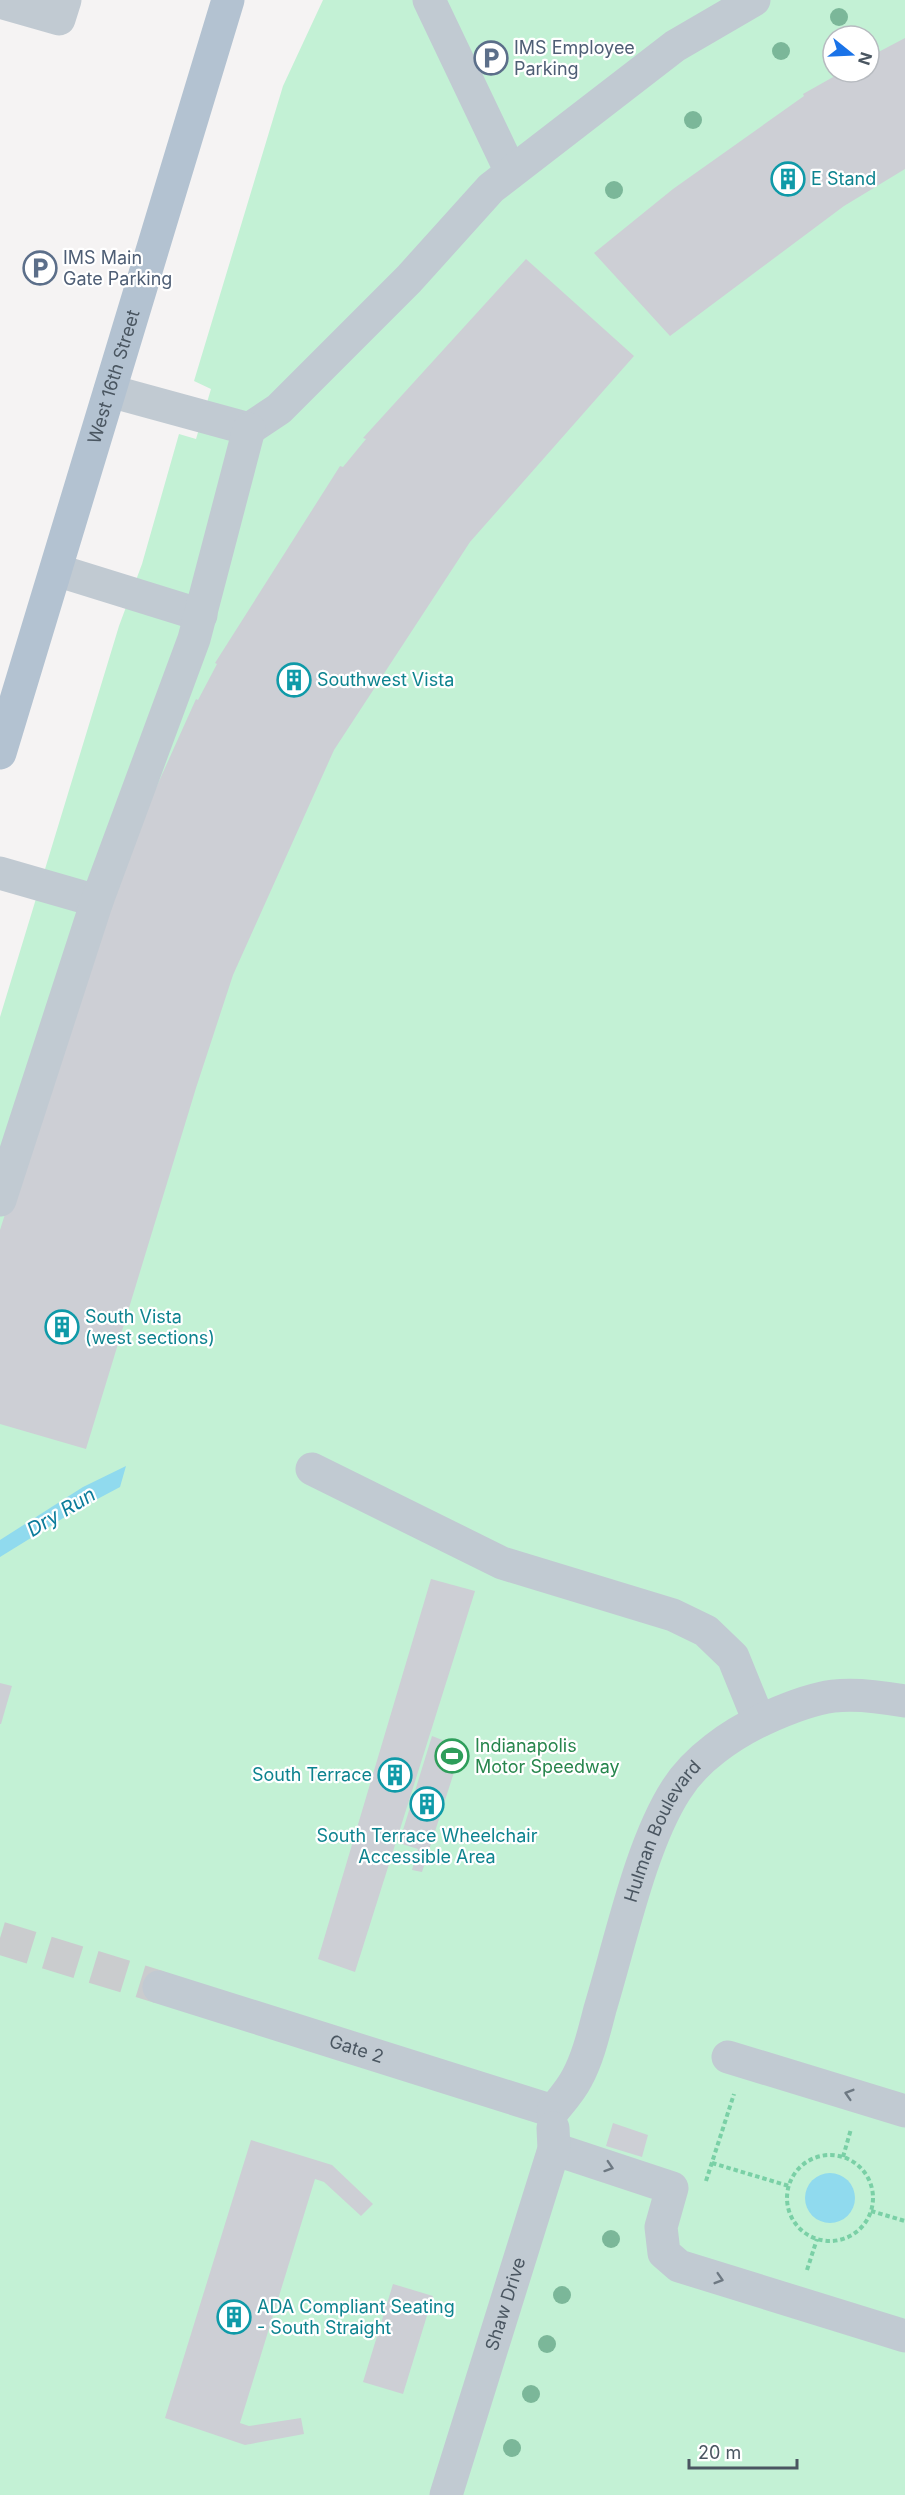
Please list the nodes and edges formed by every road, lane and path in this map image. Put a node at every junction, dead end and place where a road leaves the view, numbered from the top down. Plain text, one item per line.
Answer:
1 (65, 0) edge
2 (228, 0) edge
3 (429, 0) edge
4 (754, 0) edge
5 (0, 2) edge
6 (511, 172) junction
7 (110, 391) junction
8 (249, 429) junction
9 (56, 570) junction
10 (201, 615) junction
11 (0, 753) edge
12 (0, 873) edge
13 (97, 901) junction
14 (0, 1200) edge
15 (312, 1469) dead end
16 (905, 1701) edge
17 (759, 1721) junction
18 (159, 1987) tunnel mouth
19 (728, 2056) dead end
20 (731, 2102) dead end
21 (553, 2111) junction
22 (905, 2111) edge
23 (852, 2128) dead end
24 (554, 2149) junction
25 (843, 2157) junction
26 (712, 2163) junction
27 (706, 2183) dead end
28 (789, 2186) junction
29 (871, 2211) junction
30 (905, 2221) edge
31 (817, 2239) junction
32 (805, 2277) dead end
33 (905, 2336) edge
34 (446, 2495) edge

1 - 5 street
2 - 7 main road, West 16th Street
3 - 6 street
4 - 6 street
6 - 8 street
7 - 8 street
7 - 9 main road, West 16th Street
8 - 10 street
9 - 10 street
9 - 11 main road, West 16th Street
10 - 13 street
12 - 13 street
13 - 14 street
15 - 17 street
16 - 17 street, Hulman Boulevard
17 - 21 street, Hulman Boulevard
18 - 21 street, Gate 2
22 -> 19 street
20 - 26 path
21 - 24 street, Shaw Drive
23 - 25 path
24 -> 33 street
24 - 34 street, Shaw Drive
25 - 28 path
25 - 29 path
26 - 27 path
26 - 28 path
28 - 31 path
29 - 30 path
29 - 31 path
31 - 32 path

